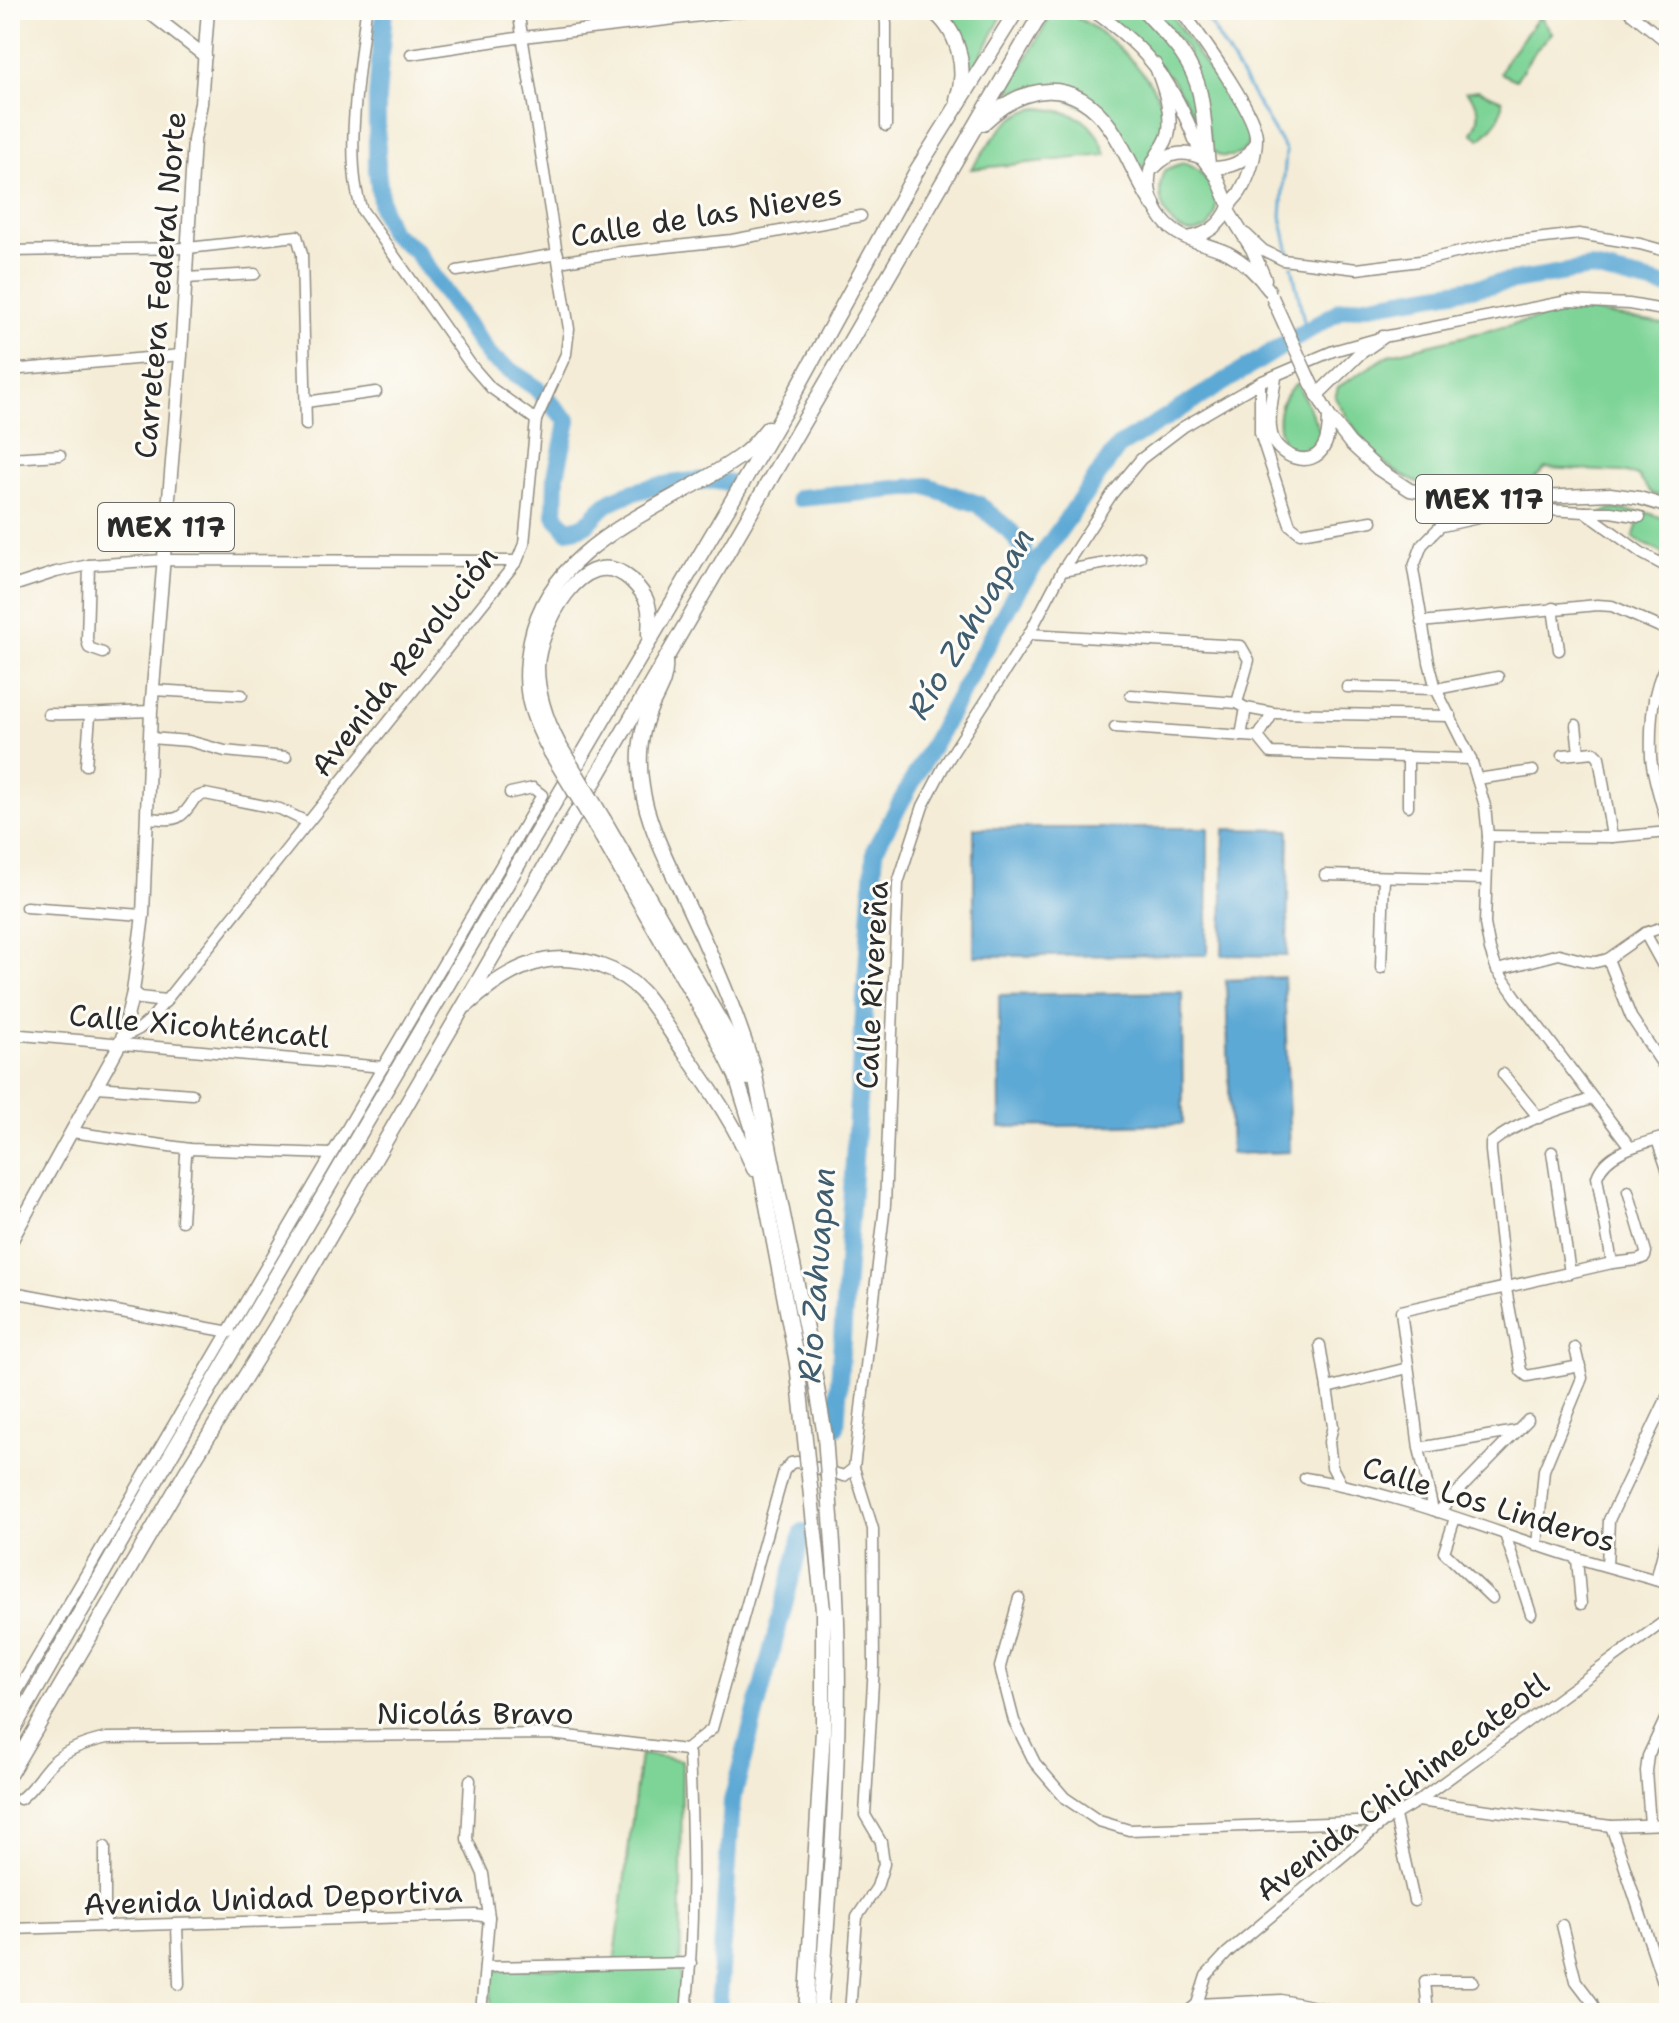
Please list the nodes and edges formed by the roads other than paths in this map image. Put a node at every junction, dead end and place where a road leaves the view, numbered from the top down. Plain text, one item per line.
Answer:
1 (146, 10) edge
2 (208, 10) edge
3 (366, 10) edge
4 (518, 10) edge
5 (751, 10) edge
6 (877, 10) edge
7 (931, 10) edge
8 (1017, 10) edge
9 (1043, 10) edge
10 (1092, 10) edge
11 (1144, 10) edge
12 (1181, 10) edge
13 (1627, 10) edge
14 (523, 37) junction
15 (1669, 44) edge
16 (411, 54) dead end
17 (205, 56) junction
18 (1155, 64) junction
19 (949, 117) junction
20 (886, 126) dead end
21 (972, 135) junction
22 (1256, 140) junction
23 (1207, 163) junction
24 (1148, 180) junction
25 (1153, 204) junction
26 (1229, 209) junction
27 (861, 216) dead end
28 (1241, 230) junction
29 (1184, 238) junction
30 (188, 248) junction
31 (10, 251) edge
32 (1669, 252) edge
33 (559, 258) junction
34 (457, 271) dead end
35 (255, 274) dead end
36 (186, 278) junction
37 (1270, 294) junction
38 (1669, 311) edge
39 (1383, 337) junction
40 (181, 355) junction
41 (10, 370) edge
42 (1275, 377) junction
43 (1260, 382) junction
44 (1314, 389) junction
45 (376, 392) dead end
46 (306, 402) junction
47 (786, 409) junction
48 (538, 416) junction
49 (1329, 416) junction
50 (306, 425) dead end
51 (60, 455) dead end
52 (10, 458) edge
53 (1466, 500) junction
54 (1669, 507) edge
55 (1585, 512) junction
56 (1640, 517) dead end
57 (1372, 521) dead end
58 (1439, 526) junction
59 (1140, 557) dead end
60 (163, 560) junction
61 (517, 561) junction
62 (89, 565) junction
63 (1669, 568) edge
64 (1062, 571) junction
65 (10, 587) edge
66 (1553, 608) junction
67 (1421, 622) junction
68 (1669, 631) edge
69 (1029, 634) junction
70 (649, 638) junction
71 (1559, 650) dead end
72 (103, 653) dead end
73 (665, 659) junction
74 (1669, 660) edge
75 (1498, 677) dead end
76 (1347, 687) dead end
77 (1436, 689) junction
78 (153, 690) junction
79 (242, 695) dead end
80 (1131, 695) dead end
81 (1669, 696) edge
82 (1654, 697) junction
83 (1242, 706) junction
84 (151, 711) junction
85 (1273, 713) junction
86 (48, 714) dead end
87 (90, 716) junction
88 (1451, 716) junction
89 (1576, 725) dead end
90 (1115, 727) dead end
91 (1241, 736) junction
92 (1258, 737) junction
93 (150, 738) junction
94 (555, 748) junction
95 (1579, 753) junction
96 (1563, 755) dead end
97 (286, 757) dead end
98 (1408, 759) junction
99 (1471, 759) junction
100 (86, 765) dead end
101 (1533, 771) dead end
102 (1477, 779) junction
103 (510, 793) dead end
104 (1408, 806) dead end
105 (147, 818) junction
106 (307, 822) junction
107 (600, 823) junction
108 (1669, 831) edge
109 (1488, 836) junction
110 (1612, 837) junction
111 (1325, 875) dead end
112 (1384, 877) junction
113 (1486, 879) junction
114 (26, 907) dead end
115 (143, 915) junction
116 (1668, 927) edge
117 (1645, 933) junction
118 (1608, 959) junction
119 (1381, 968) dead end
120 (1497, 970) junction
121 (1667, 973) dead end
122 (133, 992) junction
123 (165, 1001) junction
124 (457, 1014) junction
125 (10, 1034) edge
126 (122, 1040) junction
127 (383, 1067) junction
128 (1503, 1074) dead end
129 (1669, 1074) edge
130 (97, 1087) junction
131 (192, 1094) dead end
132 (1591, 1099) junction
133 (762, 1112) junction
134 (1539, 1118) junction
135 (72, 1132) junction
136 (1669, 1136) edge
137 (1657, 1140) junction
138 (1630, 1147) junction
139 (190, 1149) junction
140 (1552, 1152) dead end
141 (331, 1154) junction
142 (1669, 1175) edge
143 (1628, 1191) dead end
144 (767, 1202) junction
145 (182, 1221) dead end
146 (10, 1243) edge
147 (1612, 1263) junction
148 (1570, 1273) junction
149 (1506, 1289) junction
150 (10, 1297) edge
151 (230, 1332) junction
152 (1320, 1345) dead end
153 (1575, 1348) dead end
154 (1580, 1366) junction
155 (1408, 1368) junction
156 (1327, 1388) junction
157 (1669, 1393) edge
158 (1528, 1420) dead end
159 (1517, 1431) junction
160 (1419, 1448) junction
161 (854, 1468) junction
162 (1305, 1478) dead end
163 (1341, 1484) junction
164 (1435, 1511) junction
165 (1455, 1518) junction
166 (1669, 1529) edge
167 (1505, 1534) junction
168 (1537, 1546) junction
169 (1577, 1559) junction
170 (1607, 1566) junction
171 (1656, 1580) junction
172 (1669, 1584) edge
173 (1019, 1598) dead end
174 (1492, 1598) dead end
175 (1581, 1604) dead end
176 (1531, 1614) dead end
177 (1669, 1618) edge
178 (10, 1704) edge
179 (1669, 1711) edge
180 (10, 1735) edge
181 (686, 1750) junction
182 (10, 1773) edge
183 (470, 1780) dead end
184 (20, 1799) dead end
185 (1418, 1801) junction
186 (1391, 1818) junction
187 (1650, 1824) junction
188 (1669, 1824) edge
189 (1611, 1826) junction
190 (105, 1847) dead end
191 (1414, 1901) dead end
192 (489, 1917) junction
193 (1562, 1925) dead end
194 (177, 1926) junction
195 (105, 1927) junction
196 (10, 1929) edge
197 (691, 1963) junction
198 (485, 1967) junction
199 (1473, 1981) dead end
200 (179, 1984) dead end
201 (1669, 2000) edge
202 (1197, 2004) junction
203 (1310, 2008) edge
204 (481, 2013) edge
205 (686, 2013) edge
206 (806, 2013) edge
207 (820, 2013) edge
208 (850, 2013) edge
209 (1186, 2013) edge
210 (1346, 2013) edge
211 (1428, 2013) edge
212 (1596, 2013) edge

1 - 17 main road
2 - 17 main road, Carretera Federal Norte / MEX 117
3 - 48 street
4 - 14 street, Avenida Revolución
5 - 14 street
6 - 20 street
7 - 19 highway
8 - 19 highway
9 - 21 highway
10 - 18 main road, MEX 117
11 - 23 highway
12 - 22 main road
13 - 15 street
14 - 16 street
14 - 33 street, Avenida Revolución
17 - 30 main road, Carretera Federal Norte / MEX 117
18 - 23 main road, MEX 117
18 - 24 main road, MEX 117
19 - 47 highway
21 - 25 highway
21 - 73 highway
22 - 23 main road
22 - 26 main road
23 - 24 main road
23 - 26 main road, MEX 117
24 - 25 main road, MEX 117
25 - 29 main road, MEX 117
26 - 28 main road, MEX 117
26 - 29 main road
27 - 33 street, Calle de las Nieves
28 - 32 street
28 - 37 main road, MEX 117
29 - 37 main road, MEX 117
30 - 31 street
30 - 36 main road, Carretera Federal Norte / MEX 117
30 - 46 street
33 - 34 street, Calle de las Nieves
33 - 48 street, Avenida Revolución
35 - 36 street
36 - 40 main road, Carretera Federal Norte / MEX 117
37 - 44 main road, MEX 117, bridge
38 - 39 street, Calle Rivereña
39 - 42 street, Calle Rivereña
39 - 44 main road
40 - 41 street
40 - 60 main road, Carretera Federal Norte / MEX 117
42 - 43 street, Calle Rivereña
42 - 49 main road
43 - 57 street
43 - 64 street, Calle Rivereña
44 - 49 main road, MEX 117
45 - 46 street
46 - 50 street
47 - 70 highway
47 - 94 highway
48 - 61 street, Avenida Revolución
49 - 53 main road, MEX 117
51 - 52 street
53 - 54 main road, MEX 117
53 - 58 street
55 - 56 street
55 - 58 street
55 - 63 street
58 - 67 street
59 - 64 street
60 - 61 street
60 - 62 street
60 - 78 main road, Carretera Federal Norte / MEX 117
61 - 106 street, Avenida Revolución
62 - 65 street
62 - 72 street
64 - 69 street, Calle Rivereña
66 - 67 street
66 - 68 street
66 - 71 street
67 - 77 street
69 - 83 street
69 - 161 street, Calle Rivereña
70 - 94 highway
70 - 180 highway
73 - 124 highway
73 - 133 highway
74 - 82 street
75 - 77 street
76 - 77 street
77 - 88 street
78 - 79 street
78 - 84 main road, Carretera Federal Norte / MEX 117
80 - 83 street
81 - 82 street
82 - 108 street
83 - 85 street
83 - 91 street
84 - 87 street
84 - 93 main road, Carretera Federal Norte / MEX 117
85 - 88 street
85 - 92 street
86 - 87 street
87 - 100 street
88 - 99 street
89 - 95 street
90 - 91 street
91 - 92 street
92 - 98 street
93 - 97 street
93 - 105 main road, Carretera Federal Norte / MEX 117
94 - 107 highway, bridge
95 - 96 street
95 - 110 street
98 - 99 street
98 - 104 street
99 - 102 street
101 - 102 street
102 - 109 street
103 - 127 street
105 - 106 street
105 - 115 main road, Carretera Federal Norte / MEX 117
106 - 123 street, Avenida Revolución
107 - 133 highway
107 - 144 highway
108 - 110 street
109 - 110 street
109 - 113 street
111 - 112 street
112 - 113 street
112 - 119 street
113 - 120 street
114 - 115 street
115 - 122 main road, Carretera Federal Norte / MEX 117
116 - 117 street
117 - 118 street
117 - 121 street
118 - 120 street
118 - 129 street
120 - 132 street
122 - 123 main road
122 - 126 main road, Carretera Federal Norte / MEX 117
123 - 126 street, Avenida Revolución
124 - 144 highway
124 - 182 highway
125 - 126 street, Calle Xicohténcatl
126 - 127 street, Calle Xicohténcatl
126 - 130 main road, MEX 117
127 - 141 street
128 - 134 street
130 - 131 street
130 - 135 main road, MEX 117
132 - 134 street
132 - 138 street
133 - 207 highway, bridge
134 - 149 street
135 - 139 street
135 - 146 main road, MEX 117
136 - 137 street
137 - 138 street
137 - 142 street
138 - 147 street
139 - 141 street
139 - 145 street
140 - 148 street
141 - 151 street
143 - 147 street
144 - 206 highway, bridge
147 - 148 street
148 - 149 street
149 - 154 street
149 - 155 street
150 - 151 street
151 - 178 street
152 - 156 street
153 - 154 street
154 - 168 street
155 - 156 street
155 - 160 street
156 - 163 street
157 - 170 street
158 - 159 street
159 - 160 street
159 - 164 street
160 - 164 street
161 - 181 street
161 - 208 street
162 - 163 street, Calle Los Linderos
163 - 164 street, Calle Los Linderos
164 - 165 street, Calle Los Linderos
165 - 167 street, Calle Los Linderos
165 - 174 street
166 - 171 street
167 - 168 street, Calle Los Linderos
167 - 176 street
168 - 169 street, Calle Los Linderos
169 - 170 street, Calle Los Linderos
169 - 175 street
170 - 171 street, Calle Los Linderos
171 - 172 street, Calle Los Linderos
173 - 186 street
177 - 185 street, Avenida Chichimecateotl
179 - 187 street
181 - 184 street, Nicolás Bravo
181 - 197 street
183 - 192 street
185 - 186 street, Avenida Chichimecateotl
185 - 189 street
186 - 191 street
186 - 202 street, Avenida Chichimecateotl
187 - 188 street
187 - 189 street
189 - 201 street
190 - 195 street
192 - 194 street, Avenida Unidad Deportiva
192 - 198 street, Avenida Unidad Deportiva
193 - 212 street
194 - 195 street, Avenida Unidad Deportiva
194 - 200 street
195 - 196 street, Avenida Unidad Deportiva
197 - 198 street
197 - 205 street
198 - 204 street, Avenida Unidad Deportiva
199 - 211 street
202 - 203 street
202 - 209 street, Avenida Chichimecateotl
203 - 210 street

